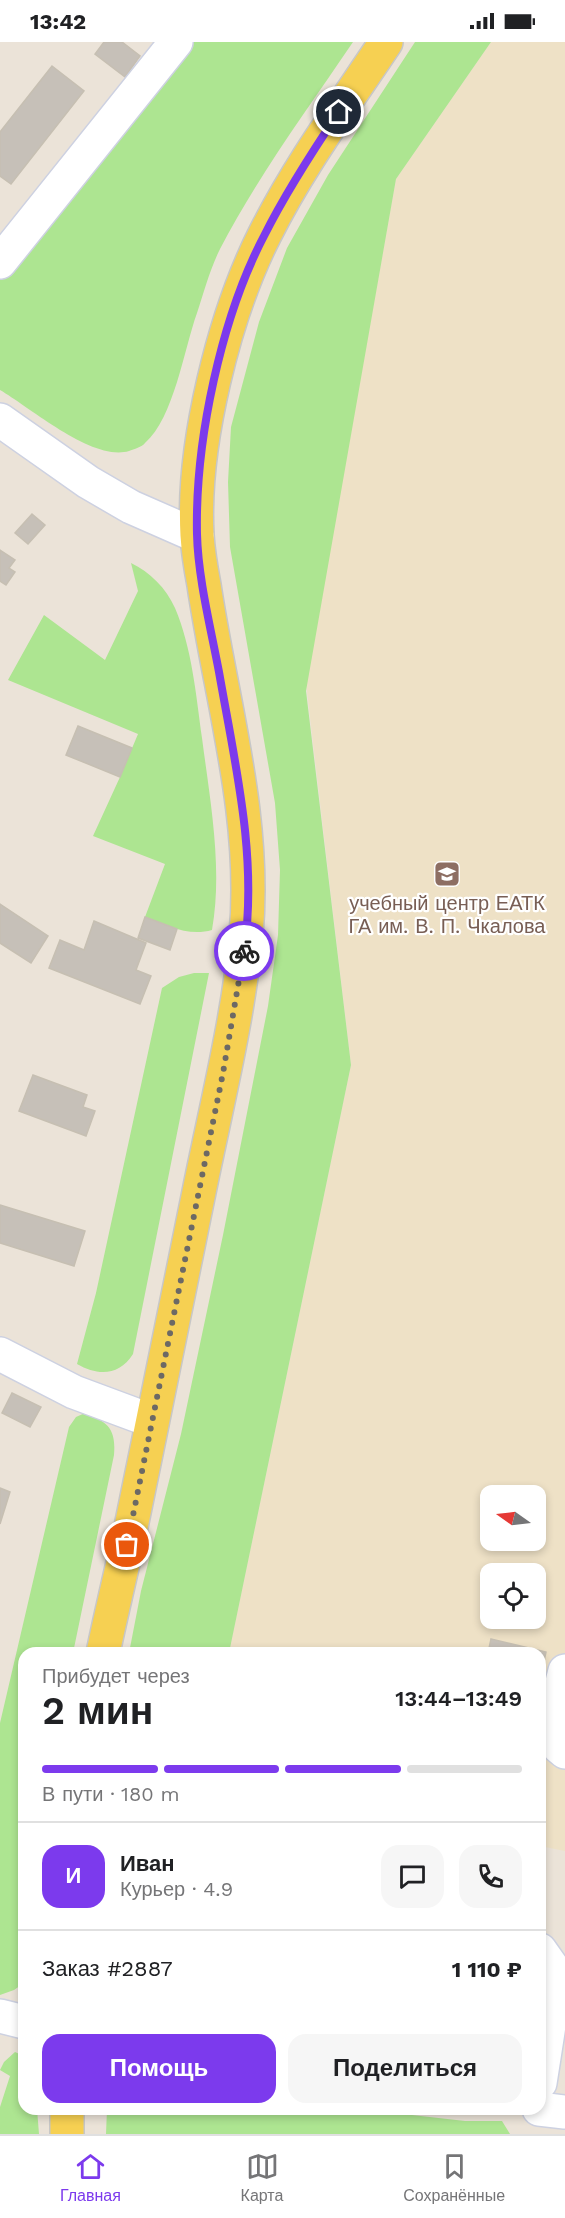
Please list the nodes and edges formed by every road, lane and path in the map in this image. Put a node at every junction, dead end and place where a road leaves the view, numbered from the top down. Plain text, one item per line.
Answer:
1 (176, 42) edge
2 (386, 42) edge
3 (0, 262) edge
4 (0, 420) edge
5 (197, 536) junction
6 (0, 1354) edge
7 (152, 1421) junction
8 (104, 1647) edge
9 (565, 1671) edge
10 (565, 1752) edge
11 (546, 1958) edge
12 (0, 2016) edge
13 (18, 2020) edge
14 (546, 2045) edge
15 (546, 2110) edge
16 (565, 2112) edge
17 (67, 2115) edge
18 (536, 2115) edge
19 (67, 2134) edge
20 (532, 2134) edge

1 - 3 street
2 - 5 main road
4 - 5 street
5 - 7 main road
6 - 7 street
7 - 8 main road
9 - 10 street
11 - 14 street
12 - 13 street
15 - 16 street
17 - 19 main road
18 - 20 street

